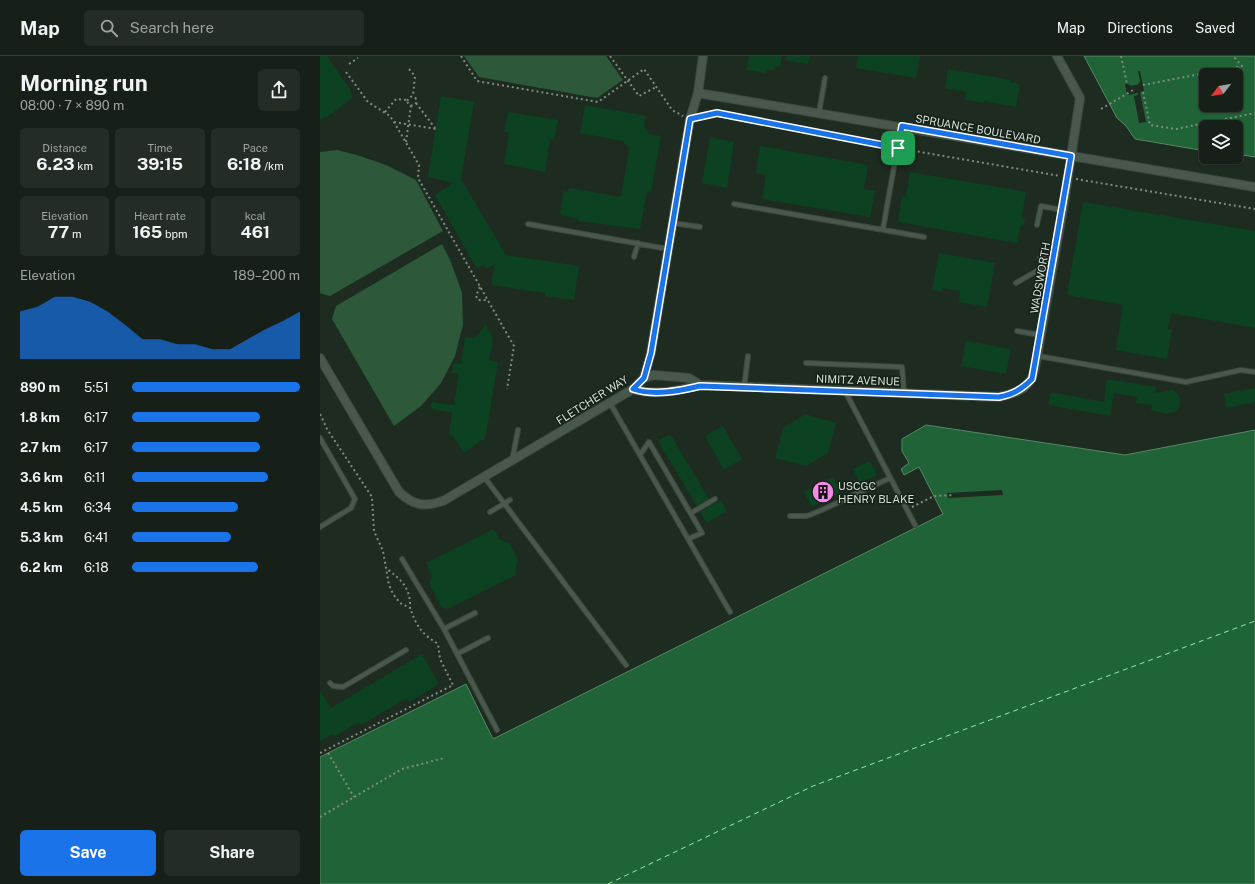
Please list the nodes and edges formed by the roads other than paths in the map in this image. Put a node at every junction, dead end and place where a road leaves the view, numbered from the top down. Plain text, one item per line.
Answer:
1 (703, 56) edge
2 (1057, 56) edge
3 (825, 78) dead end
4 (698, 93) junction
5 (819, 113) junction
6 (902, 126) junction
7 (1071, 156) junction
8 (1255, 187) edge
9 (734, 204) dead end
10 (1063, 210) junction
11 (673, 223) junction
12 (528, 224) dead end
13 (1037, 225) dead end
14 (700, 227) dead end
15 (883, 229) junction
16 (924, 237) dead end
17 (638, 243) junction
18 (668, 249) junction
19 (634, 257) dead end
20 (1040, 258) dead end
21 (1054, 261) junction
22 (1016, 283) dead end
23 (1017, 331) dead end
24 (1041, 335) junction
25 (748, 356) dead end
26 (1037, 356) junction
27 (320, 358) edge
28 (806, 363) dead end
29 (1255, 372) edge
30 (644, 378) junction
31 (700, 386) junction
32 (744, 387) junction
33 (633, 389) junction
34 (845, 390) junction
35 (904, 393) junction
36 (1014, 394) joint
37 (610, 403) junction
38 (518, 430) dead end
39 (320, 438) edge
40 (640, 455) junction
41 (511, 462) junction
42 (485, 478) junction
43 (890, 478) junction
44 (715, 499) dead end
45 (510, 500) dead end
46 (505, 504) junction
47 (490, 512) dead end
48 (691, 513) junction
49 (790, 516) dead end
50 (915, 525) dead end
51 (320, 526) edge
52 (688, 539) junction
53 (402, 559) dead end
54 (730, 612) dead end
55 (475, 613) dead end
56 (444, 629) junction
57 (488, 638) dead end
58 (406, 650) dead end
59 (457, 654) junction
60 (626, 665) dead end
61 (330, 683) dead end
62 (496, 730) dead end

1 - 4 street, FLETCHER WAY
2 - 7 street, WADSWORTH
3 - 5 lane
4 - 5 street, SPRUANCE BOULEVARD
4 - 11 street, FLETCHER WAY
5 - 6 street, SPRUANCE BOULEVARD
6 - 7 street, SPRUANCE BOULEVARD
6 - 15 lane
7 - 8 street, SPRUANCE BOULEVARD
7 - 10 street, WADSWORTH
9 - 15 lane
10 - 13 lane
10 - 21 street, WADSWORTH
11 - 14 lane
11 - 18 street, FLETCHER WAY
12 - 17 lane
15 - 16 lane
17 - 18 lane
17 - 19 lane
18 - 30 street, FLETCHER WAY
20 - 21 lane
21 - 22 lane
21 - 24 street, WADSWORTH
23 - 24 lane
24 - 26 street, WADSWORTH
25 - 32 lane
26 - 29 lane
26 - 36 street, WADSWORTH
27 - 42 street, FLETCHER WAY
28 - 35 lane
30 - 31 street, NIMITZ AVENUE
30 - 33 street, FLETCHER WAY
31 - 32 street, NIMITZ AVENUE
31 - 33 street, NIMITZ AVENUE
32 - 34 street, NIMITZ AVENUE
33 - 37 street, FLETCHER WAY
34 - 35 street, NIMITZ AVENUE
34 - 43 lane
35 - 36 street, NIMITZ AVENUE
37 - 40 lane
37 - 41 street, FLETCHER WAY
38 - 41 lane
39 - 51 lane
40 - 48 lane
40 - 52 lane
41 - 42 street, FLETCHER WAY
42 - 46 lane
43 - 49 lane
43 - 50 lane
44 - 48 lane
45 - 46 lane
46 - 47 lane
46 - 60 lane
48 - 52 lane
52 - 54 lane
53 - 56 lane
55 - 56 lane
56 - 59 lane
57 - 59 lane
58 - 61 lane
59 - 62 lane

